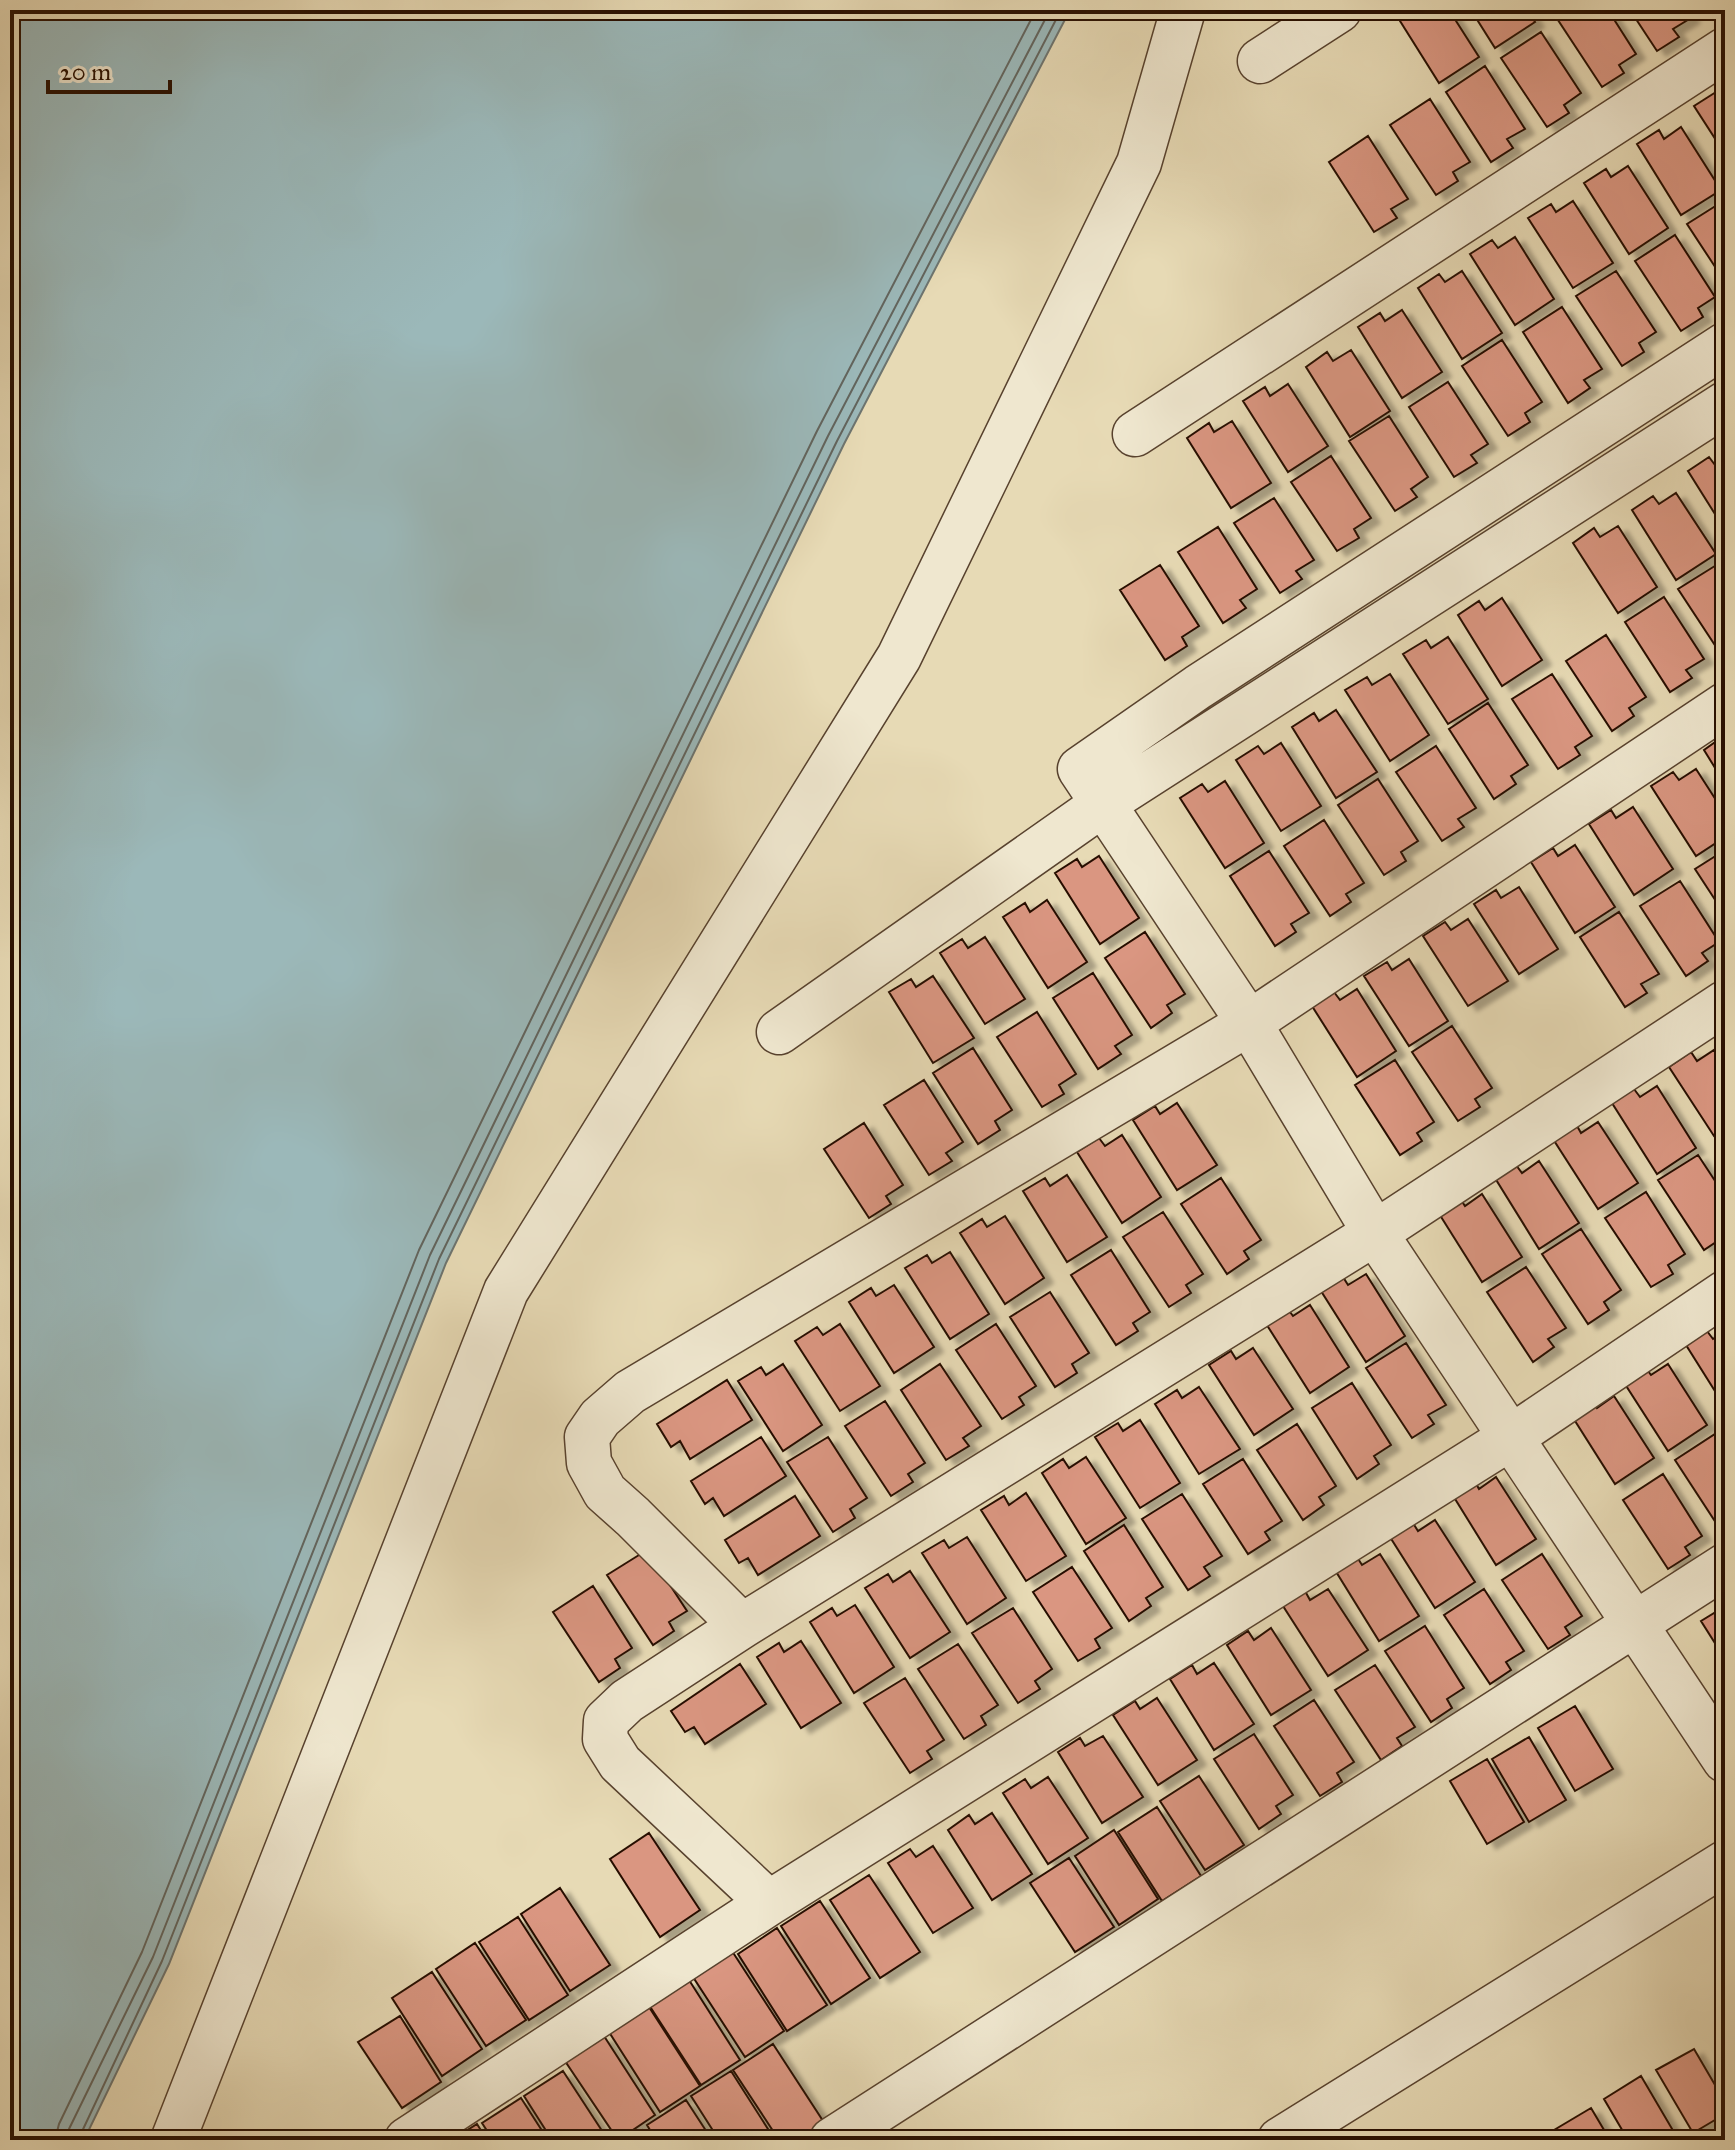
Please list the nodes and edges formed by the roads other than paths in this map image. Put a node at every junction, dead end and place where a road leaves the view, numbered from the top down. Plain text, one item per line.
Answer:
1 (1183, 10) edge
2 (1339, 10) edge
3 (1725, 50) edge
4 (1260, 61) dead end
5 (1725, 345) edge
6 (1725, 404) edge
7 (1135, 434) dead end
8 (1725, 705) edge
9 (1103, 804) junction
10 (1725, 1003) edge
11 (1249, 1023) junction
12 (779, 1032) dead end
13 (1375, 1233) junction
14 (1725, 1293) edge
15 (1510, 1438) junction
16 (1725, 1566) edge
17 (1634, 1624) junction
18 (742, 1626) junction
19 (1725, 1760) edge
20 (1725, 1863) edge
21 (769, 1903) junction
22 (173, 2140) edge
23 (407, 2140) edge
24 (832, 2140) edge
25 (1280, 2140) edge

1 - 22 street
2 - 4 street
3 - 7 street
5 - 9 street
6 - 9 street
8 - 11 street
9 - 11 street
9 - 12 street
10 - 13 street
11 - 13 street
11 - 18 street
13 - 15 street
13 - 18 street
14 - 15 street
15 - 17 street
15 - 21 street
16 - 17 street
17 - 19 street
17 - 24 street
18 - 21 street
20 - 25 street
21 - 23 street

